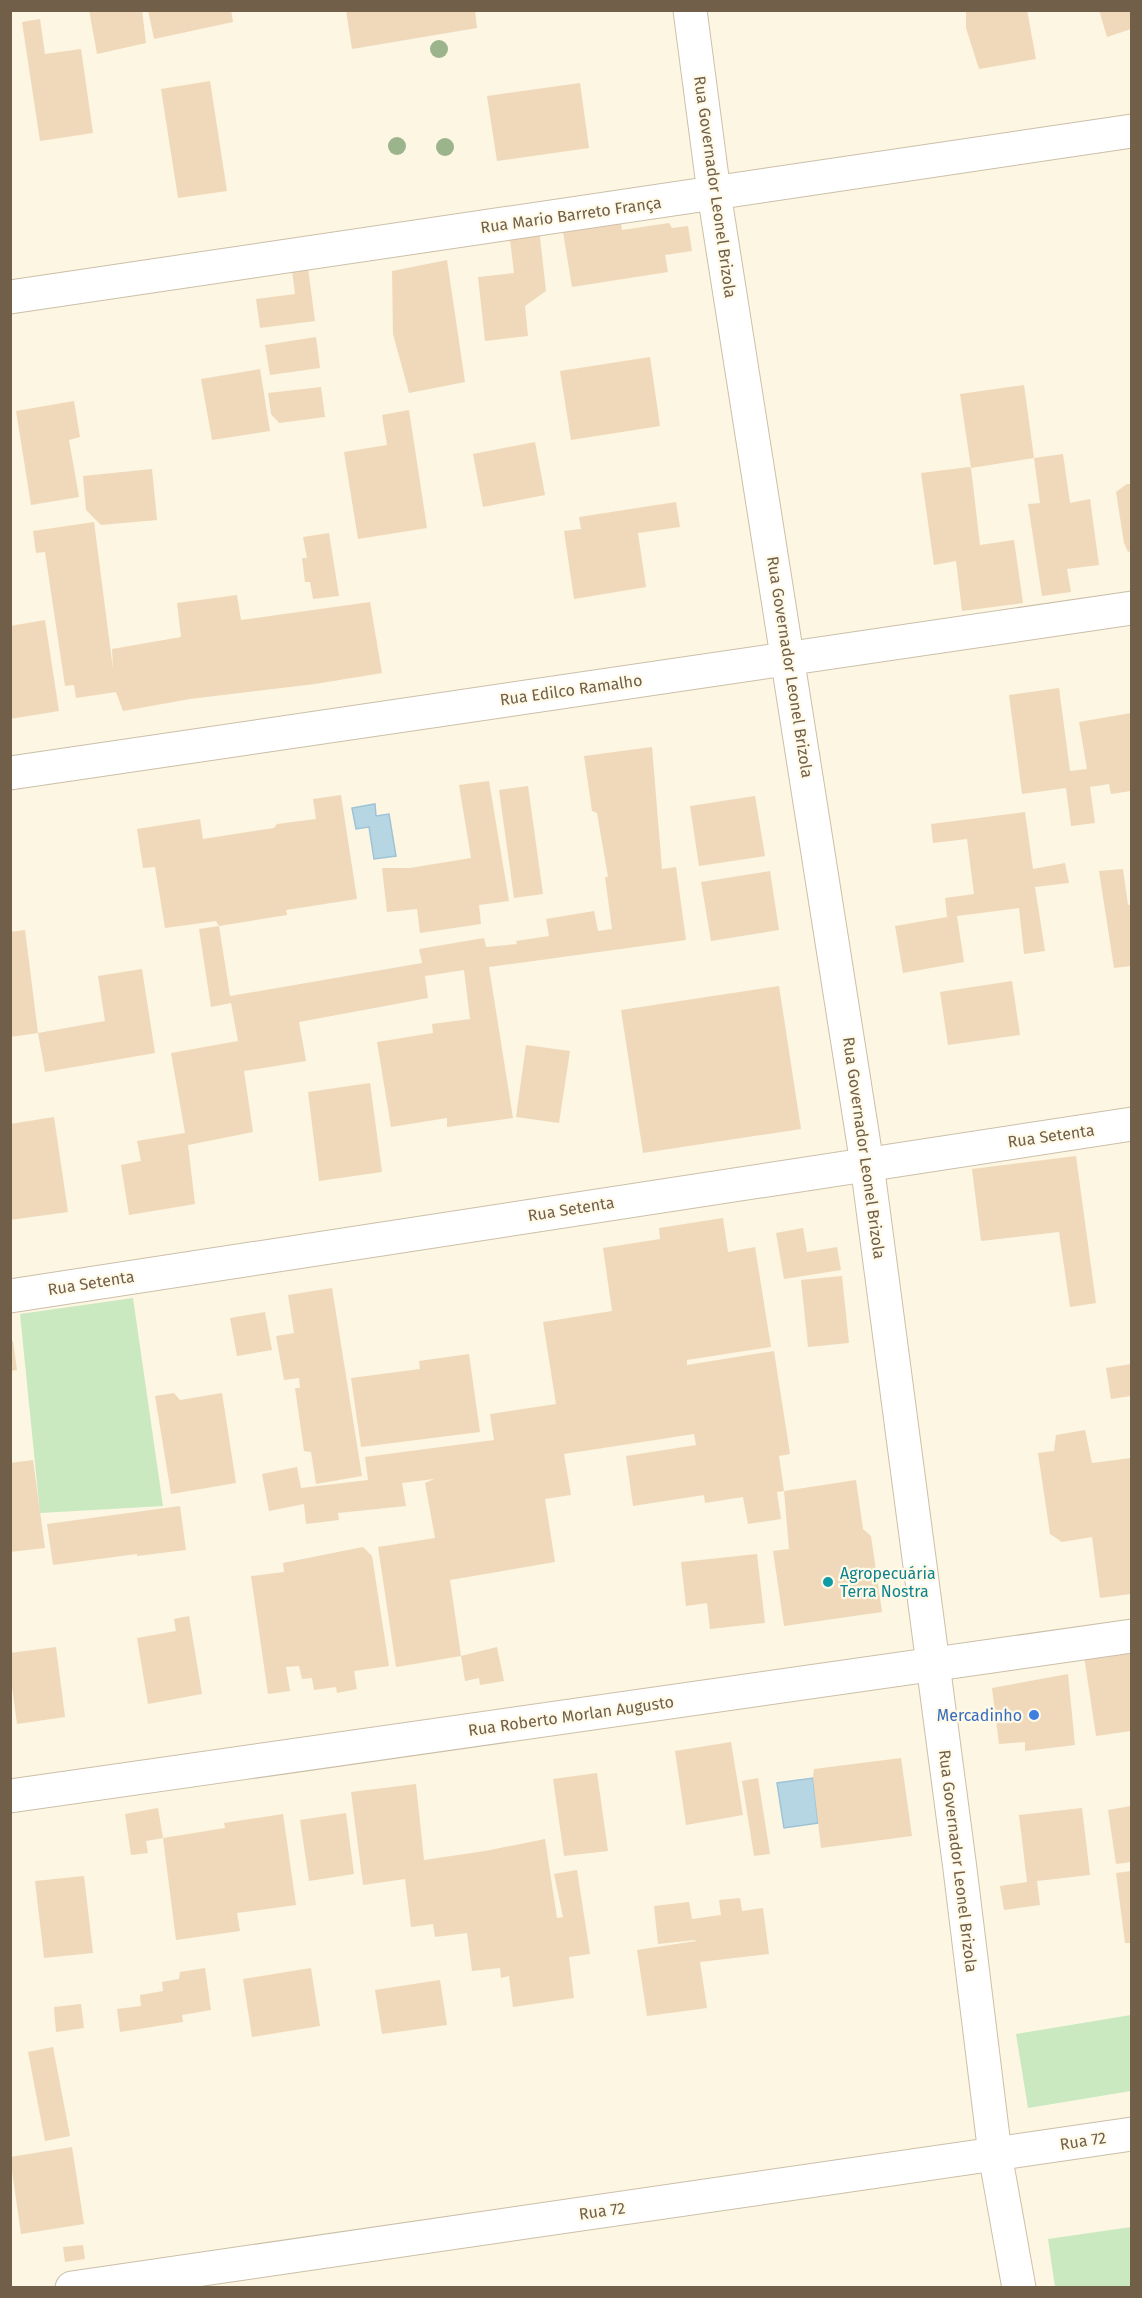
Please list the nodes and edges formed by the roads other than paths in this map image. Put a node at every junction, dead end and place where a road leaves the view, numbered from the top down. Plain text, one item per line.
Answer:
1 (690, 10) edge
2 (1131, 131) edge
3 (714, 194) junction
4 (10, 297) edge
5 (1131, 608) edge
6 (788, 657) junction
7 (10, 773) edge
8 (1131, 1124) edge
9 (867, 1164) junction
10 (10, 1296) edge
11 (1131, 1636) edge
12 (933, 1664) junction
13 (10, 1796) edge
14 (1131, 2134) edge
15 (995, 2154) junction
16 (72, 2288) edge
17 (1018, 2288) edge

1 - 3 street, Rua Governador Leonel Brizola
2 - 3 street, Rua Mario Barreto França
3 - 4 street, Rua Mario Barreto França
3 - 6 street, Rua Governador Leonel Brizola
5 - 6 street, Rua Edilco Ramalho
6 - 7 street, Rua Edilco Ramalho
6 - 9 street, Rua Governador Leonel Brizola
8 - 9 street, Rua Setenta
9 - 10 street, Rua Setenta
9 - 12 street, Rua Governador Leonel Brizola
11 - 12 street, Rua Roberto Morlan Augusto
12 - 13 street, Rua Roberto Morlan Augusto
12 - 15 street, Rua Governador Leonel Brizola
14 - 15 street, Rua 72
15 - 16 street, Rua 72
15 - 17 street, Rua Governador Leonel Brizola

